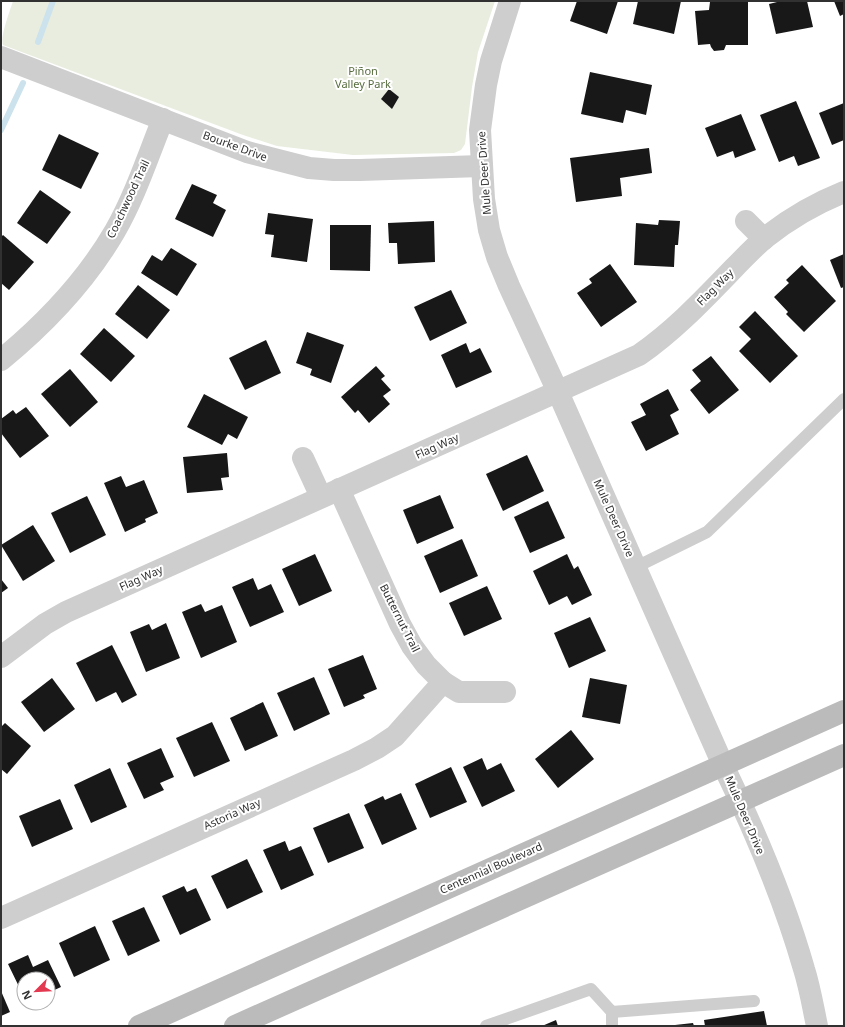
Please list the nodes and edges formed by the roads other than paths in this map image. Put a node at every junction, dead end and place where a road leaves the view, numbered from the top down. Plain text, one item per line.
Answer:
1 (510, 1) edge
2 (1, 57) edge
3 (164, 119) junction
4 (481, 166) junction
5 (844, 192) edge
6 (746, 221) dead end
7 (764, 239) junction
8 (1, 360) edge
9 (558, 392) junction
10 (844, 400) edge
11 (303, 458) dead end
12 (330, 493) junction
13 (636, 567) junction
14 (1, 657) edge
15 (443, 682) junction
16 (505, 692) dead end
17 (844, 711) edge
18 (844, 755) edge
19 (723, 765) junction
20 (741, 801) junction
21 (1, 918) edge
22 (754, 1001) dead end
23 (612, 1012) junction
24 (139, 1026) edge
25 (235, 1026) edge
26 (486, 1026) edge
27 (612, 1026) edge
28 (817, 1026) edge

1 - 4 street, Mule Deer Drive
2 - 3 street, Bourke Drive
3 - 4 street, Bourke Drive
3 - 8 street, Coachwood Trail
4 - 9 street, Mule Deer Drive
5 - 7 street, Flag Way
6 - 7 street
7 - 9 street, Flag Way
9 - 12 street, Flag Way
9 - 13 street, Mule Deer Drive
10 - 13 lane
11 - 12 street, Butternut Trail
12 - 14 street, Flag Way
12 - 15 street, Butternut Trail
13 - 19 street, Mule Deer Drive
15 - 16 street, Butternut Trail
15 - 21 street, Astoria Way
17 - 19 main road, Centennial Boulevard
18 - 20 main road
19 - 20 street, Mule Deer Drive
19 - 24 main road, Centennial Boulevard
20 - 25 main road
20 - 28 street, Mule Deer Drive
22 - 23 lane
23 - 26 lane
23 - 27 lane

